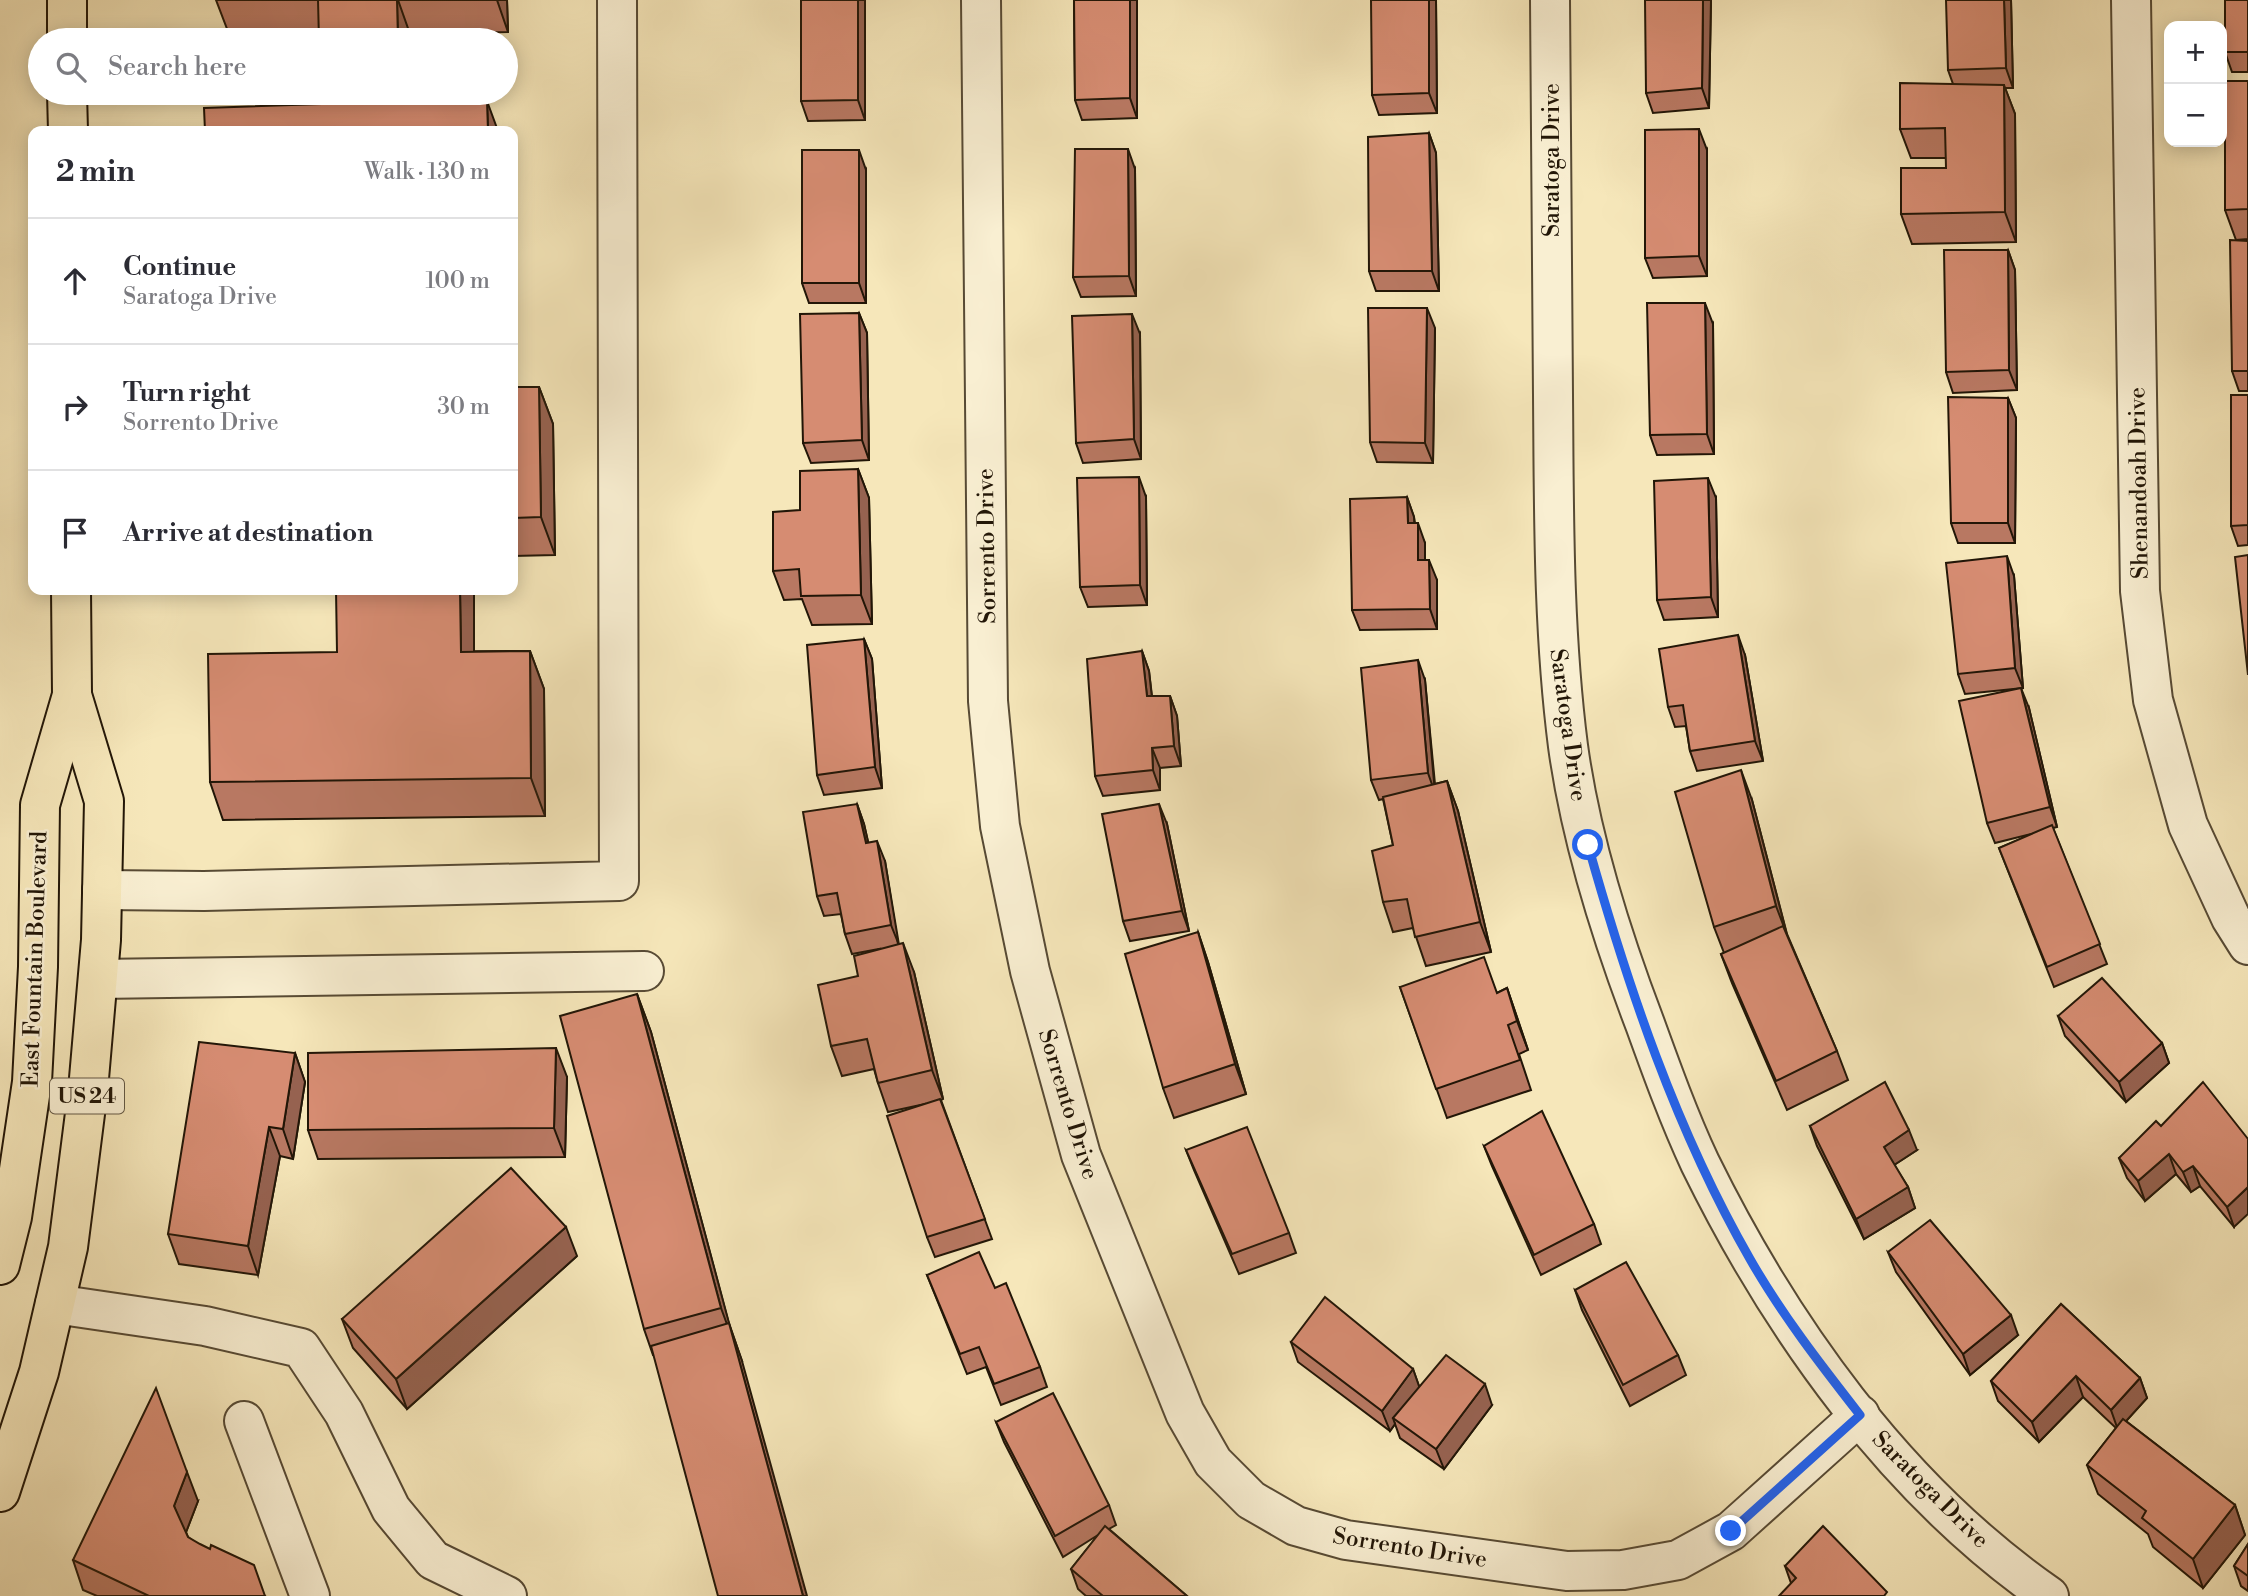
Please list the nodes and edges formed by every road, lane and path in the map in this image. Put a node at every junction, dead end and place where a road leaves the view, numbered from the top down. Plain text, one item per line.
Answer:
1 (66, 0) edge
2 (617, 0) edge
3 (981, 0) edge
4 (1550, 0) edge
5 (2131, 0) edge
6 (67, 28) edge
7 (67, 105) edge
8 (68, 126) edge
9 (71, 595) edge
10 (72, 695) junction
11 (102, 890) junction
12 (2248, 945) edge
13 (644, 971) dead end
14 (98, 979) junction
15 (0, 1265) edge
16 (55, 1304) junction
17 (1860, 1415) junction
18 (244, 1421) dead end
19 (0, 1492) edge
20 (310, 1596) edge
21 (507, 1596) edge
22 (2049, 1596) edge

1 - 6 highway
2 - 11 street
3 - 17 street, Sorrento Drive
4 - 17 street, Saratoga Drive
5 - 12 street, Shenandoah Drive
7 - 8 highway
9 - 10 highway, East Fountain Boulevard / US 24
10 - 11 highway, East Fountain Boulevard / US 24
10 - 15 highway, East Fountain Boulevard / US 24
11 - 14 highway, East Fountain Boulevard / US 24
13 - 14 street
14 - 16 highway, East Fountain Boulevard / US 24
16 - 19 highway, East Fountain Boulevard / US 24
16 - 21 street
17 - 22 street, Saratoga Drive
18 - 20 street

